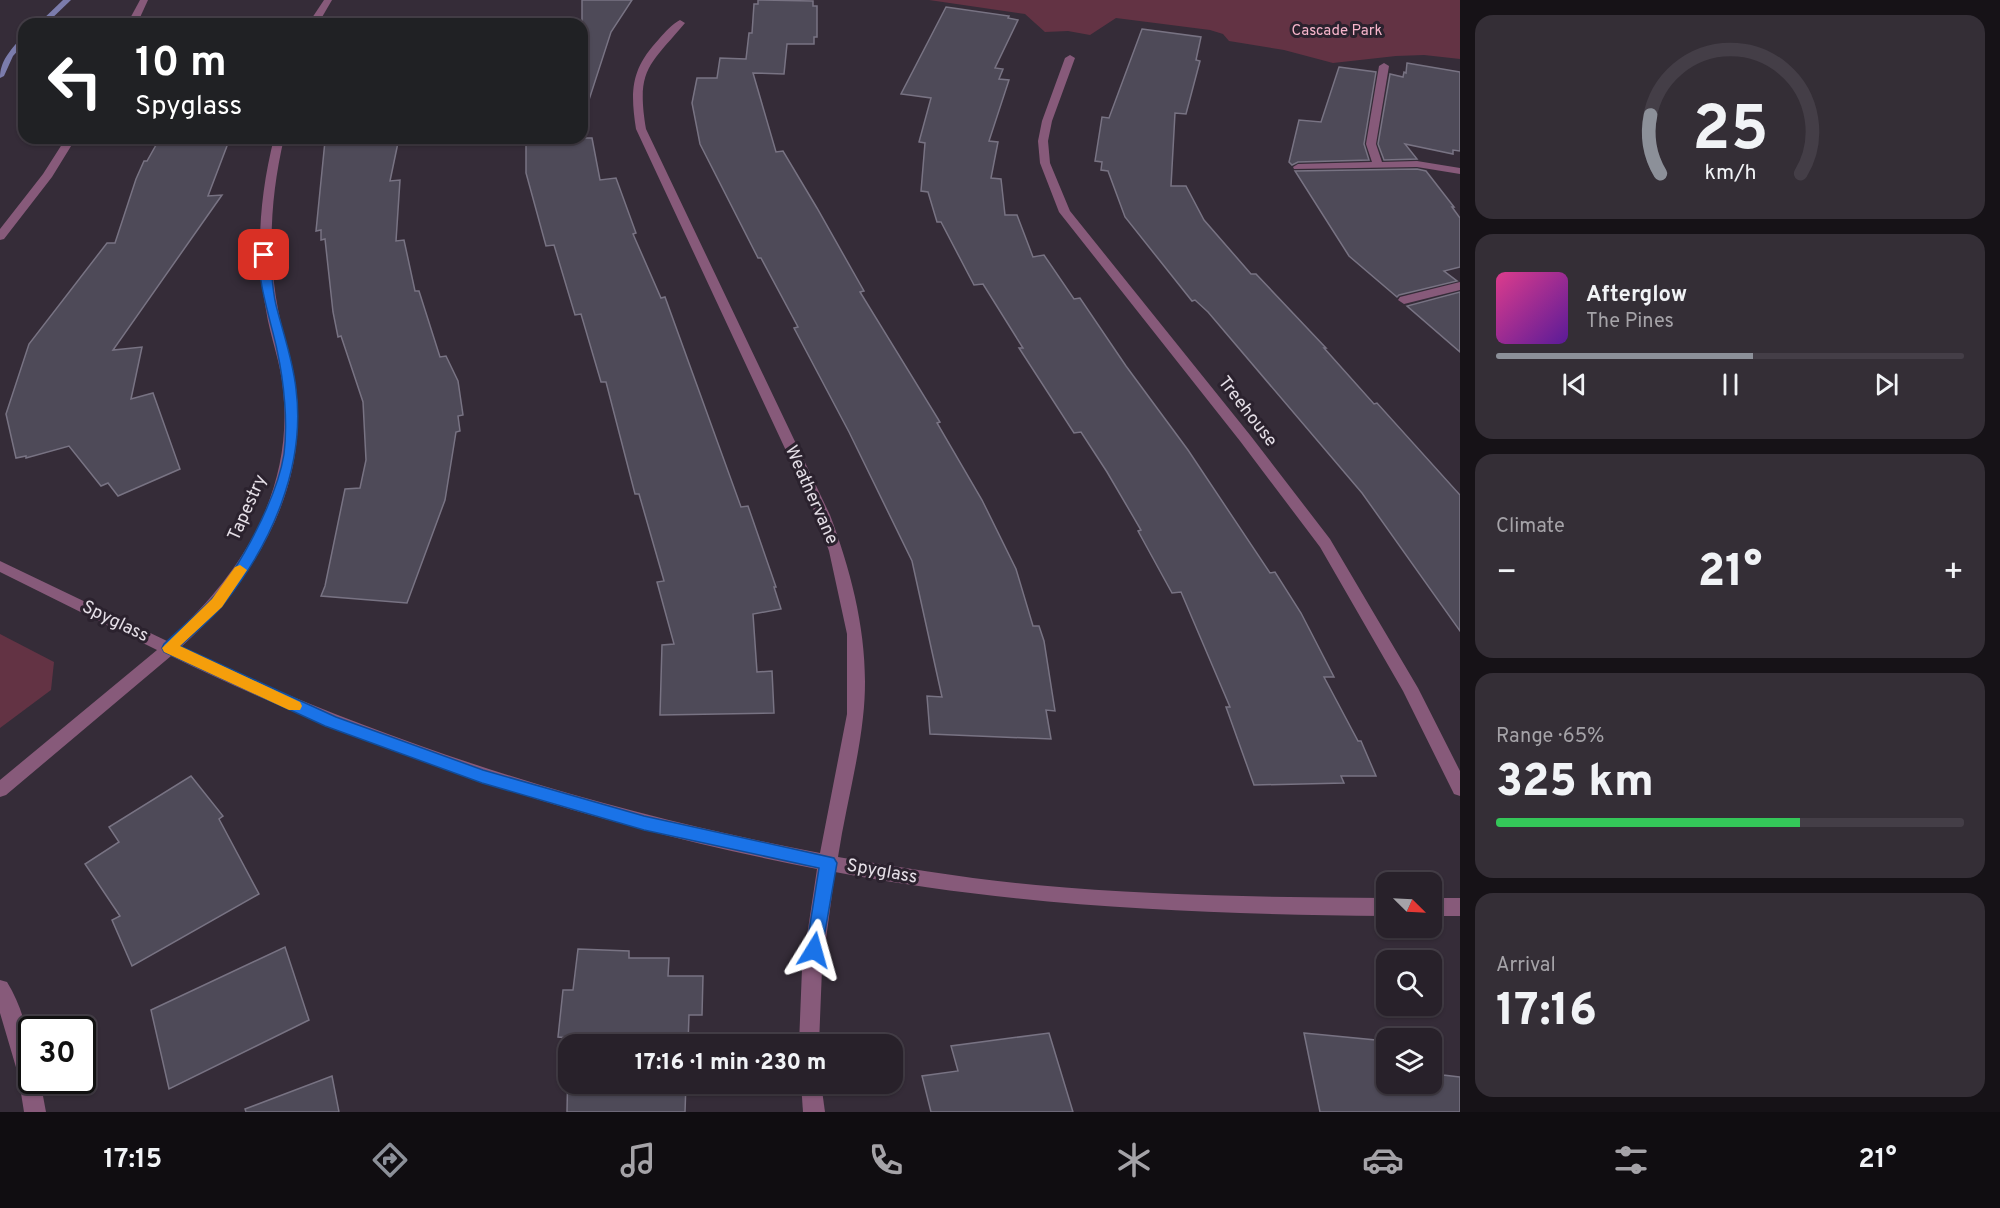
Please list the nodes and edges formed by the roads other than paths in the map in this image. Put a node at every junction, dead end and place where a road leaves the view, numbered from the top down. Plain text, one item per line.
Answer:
1 (144, 0) edge
2 (328, 0) edge
3 (135, 18) edge
4 (317, 18) edge
5 (680, 23) dead end
6 (1070, 58) dead end
7 (1384, 66) dead end
8 (67, 144) edge
9 (278, 144) edge
10 (1378, 165) junction
11 (1298, 167) dead end
12 (1460, 171) edge
13 (0, 237) edge
14 (1460, 286) edge
15 (1404, 300) dead end
16 (0, 566) edge
17 (170, 648) junction
18 (1460, 789) edge
19 (0, 790) edge
20 (828, 863) junction
21 (1376, 907) edge
22 (1442, 907) edge
23 (1460, 907) edge
24 (0, 989) edge
25 (809, 1034) edge
26 (812, 1094) edge
27 (35, 1112) edge
28 (814, 1112) edge

1 - 3 street
2 - 4 street
5 - 20 street, Weathervane
6 - 18 street, Treehouse
7 - 10 street
8 - 13 street
9 - 17 street, Tapestry
10 - 11 street
10 - 12 street
14 - 15 street
16 - 17 street, Spyglass
17 - 19 street, Tapestry
17 - 20 street, Spyglass
20 - 21 street, Spyglass
20 - 25 street, Weathervane
22 - 23 street
24 - 27 street
26 - 28 street

